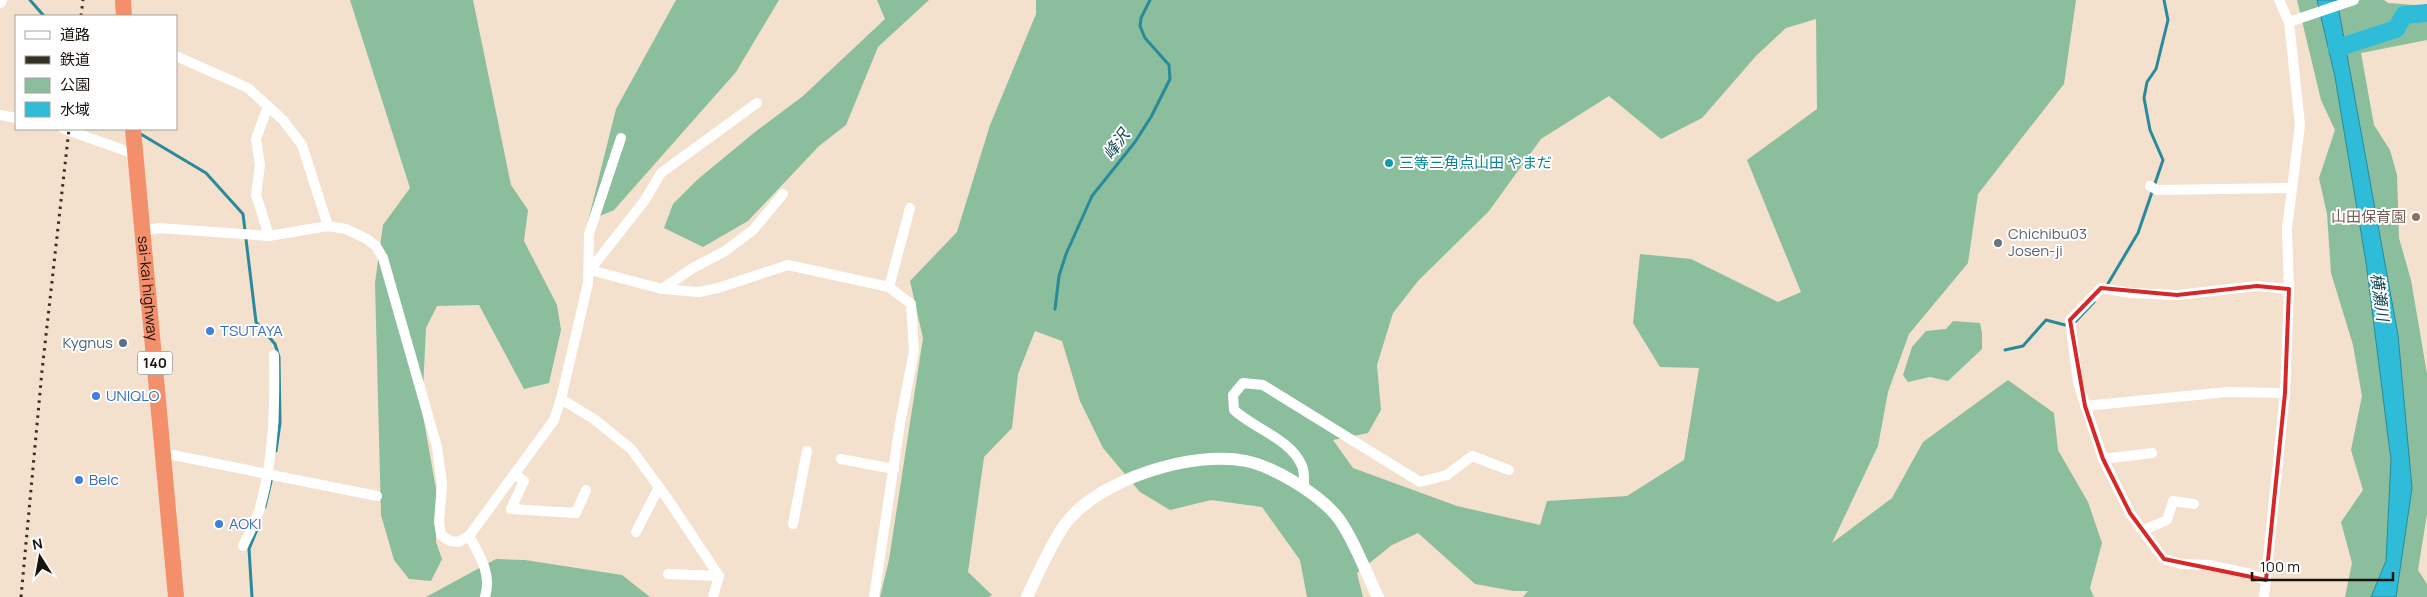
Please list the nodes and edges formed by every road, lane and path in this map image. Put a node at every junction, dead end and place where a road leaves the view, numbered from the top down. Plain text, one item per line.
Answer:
1 (123, 0) edge
2 (2279, 0) edge
3 (2353, 0) edge
4 (124, 15) edge
5 (2294, 19) junction
6 (178, 57) edge
7 (757, 104) dead end
8 (268, 106) junction
9 (0, 115) edge
10 (15, 118) edge
11 (67, 130) edge
12 (133, 130) edge
13 (621, 138) dead end
14 (135, 154) junction
15 (2150, 186) dead end
16 (2291, 188) junction
17 (784, 194) dead end
18 (910, 208) dead end
19 (328, 226) junction
20 (143, 231) junction
21 (269, 236) junction
22 (590, 270) junction
23 (889, 287) junction
24 (662, 289) junction
25 (2289, 289) junction
26 (274, 355) dead end
27 (2284, 392) junction
28 (561, 399) junction
29 (2085, 406) junction
30 (806, 451) dead end
31 (163, 453) junction
32 (2152, 453) dead end
33 (841, 459) dead end
34 (2103, 459) junction
35 (894, 469) junction
36 (1510, 470) dead end
37 (268, 474) junction
38 (516, 475) junction
39 (659, 487) junction
40 (1304, 489) junction
41 (586, 490) dead end
42 (377, 496) dead end
43 (2194, 504) dead end
44 (793, 524) dead end
45 (2144, 530) junction
46 (636, 532) dead end
47 (469, 536) junction
48 (243, 546) dead end
49 (668, 574) dead end
50 (719, 576) junction
51 (2266, 580) junction
52 (176, 597) edge
53 (485, 597) edge
54 (714, 597) edge
55 (874, 597) edge
56 (1027, 597) edge
57 (1378, 597) edge
58 (2264, 597) edge

1 - 4 highway
2 - 5 street
3 - 5 street
5 - 16 street
6 - 8 street
7 - 22 street
8 - 19 street
8 - 21 street
9 - 10 street
11 - 14 street
12 - 14 highway, sai-kai highway / 140
13 - 22 street
14 - 20 highway, sai-kai highway / 140
15 - 16 street
16 - 25 street
17 - 24 street
18 - 23 street
19 - 21 street
19 - 47 street
20 - 21 street
20 - 31 highway, sai-kai highway / 140
22 - 24 street
22 - 28 street
23 - 24 street
23 - 35 street
25 - 27 street
25 - 29 street
26 - 37 street
27 - 29 street
27 - 51 street
28 - 38 street
28 - 39 street
29 - 34 street
30 - 44 street
31 - 37 street
31 - 52 highway, sai-kai highway / 140
32 - 34 street
33 - 35 street
34 - 45 street
35 - 55 street
36 - 40 street
37 - 42 street
37 - 48 street
38 - 41 street
38 - 47 street
39 - 46 street
39 - 50 street
40 - 56 street
40 - 57 street
43 - 45 street
45 - 51 street
47 - 53 street
49 - 50 street
50 - 54 street
51 - 58 street

